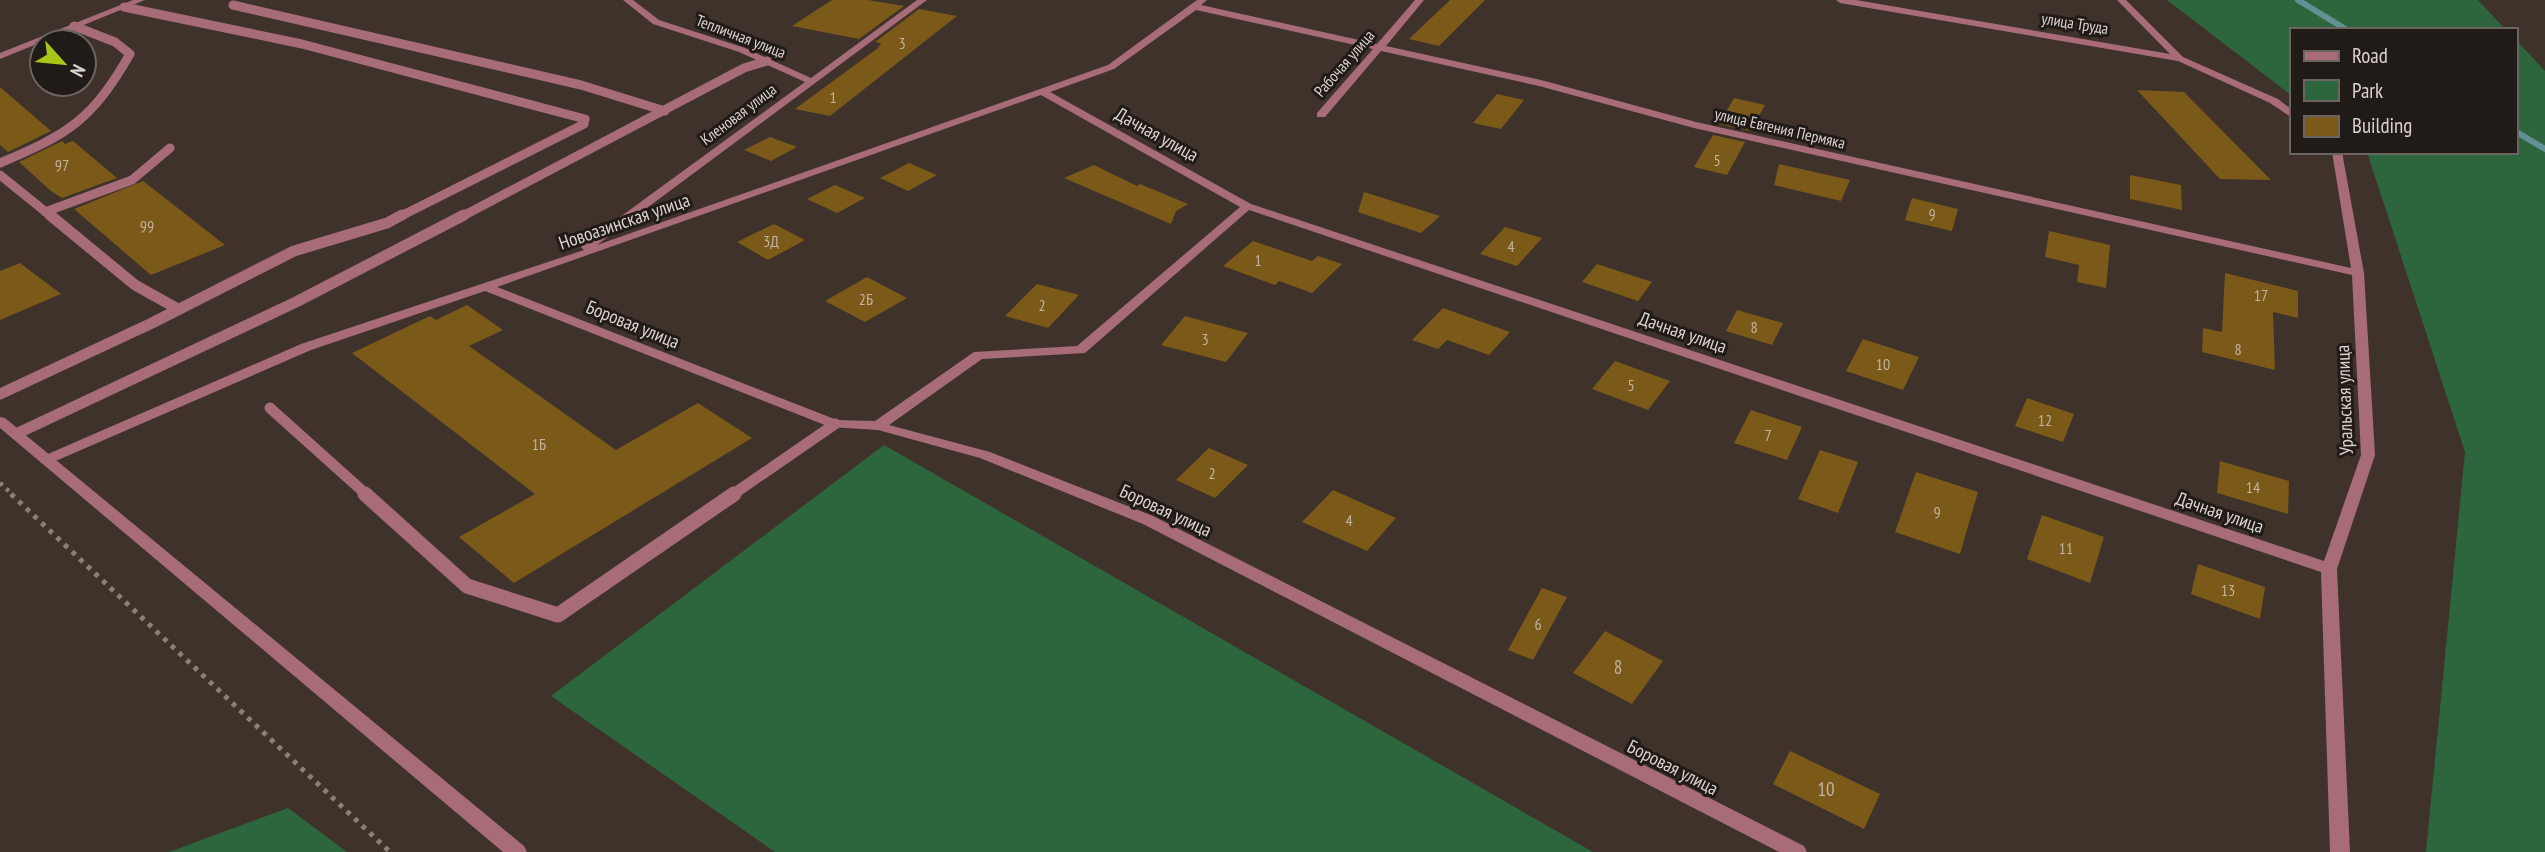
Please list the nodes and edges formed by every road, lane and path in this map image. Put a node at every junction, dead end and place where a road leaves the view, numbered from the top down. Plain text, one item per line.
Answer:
1 (141, 0) edge
2 (627, 0) edge
3 (923, 0) edge
4 (1420, 0) edge
5 (1840, 0) edge
6 (2121, 0) edge
7 (1199, 4) edge
8 (233, 5) dead end
9 (124, 7) junction
10 (74, 26) junction
11 (1380, 46) junction
12 (0, 55) edge
13 (2180, 59) junction
14 (767, 61) junction
15 (810, 80) junction
16 (1042, 92) junction
17 (665, 111) junction
18 (2290, 113) edge
19 (1321, 115) dead end
20 (170, 148) dead end
21 (2337, 154) edge
22 (0, 163) edge
23 (0, 176) edge
24 (1247, 206) junction
25 (45, 212) junction
26 (575, 257) junction
27 (2358, 273) junction
28 (486, 286) junction
29 (178, 309) junction
30 (0, 394) edge
31 (270, 408) dead end
32 (0, 421) edge
33 (835, 424) junction
34 (878, 426) junction
35 (16, 435) junction
36 (46, 460) junction
37 (0, 483) edge
38 (2329, 569) junction
39 (390, 852) edge
40 (517, 852) edge
41 (1797, 852) edge
42 (2340, 852) edge

1 - 9 street
2 - 14 street, Тепличная улица
3 - 15 street, Кленовая улица
4 - 11 street, Рабочая улица
5 - 13 street, улица Труда
6 - 13 street
7 - 11 street, улица Евгения Пермяка
7 - 16 street, Новоазинская улица
8 - 17 lane
9 - 10 street
9 - 29 lane
10 - 12 street
10 - 22 lane
11 - 19 street, Рабочая улица
11 - 27 street, улица Евгения Пермяка
13 - 18 street
14 - 15 street, Тепличная улица
14 - 17 lane
15 - 26 street, Кленовая улица
16 - 24 street, Дачная улица
16 - 26 street, Новоазинская улица
17 - 35 lane
20 - 25 lane
21 - 27 street, Уральская улица
23 - 25 lane
24 - 34 street
24 - 38 street, Дачная улица
25 - 29 lane
26 - 28 street, Новоазинская улица
27 - 38 street, Уральская улица
28 - 33 street, Боровая улица
28 - 36 street, Новоазинская улица
29 - 30 lane
31 - 33 lane
32 - 35 street
33 - 34 street, Боровая улица
34 - 41 street, Боровая улица
35 - 36 street
36 - 40 street
37 - 39 path
38 - 42 street, Уральская улица

